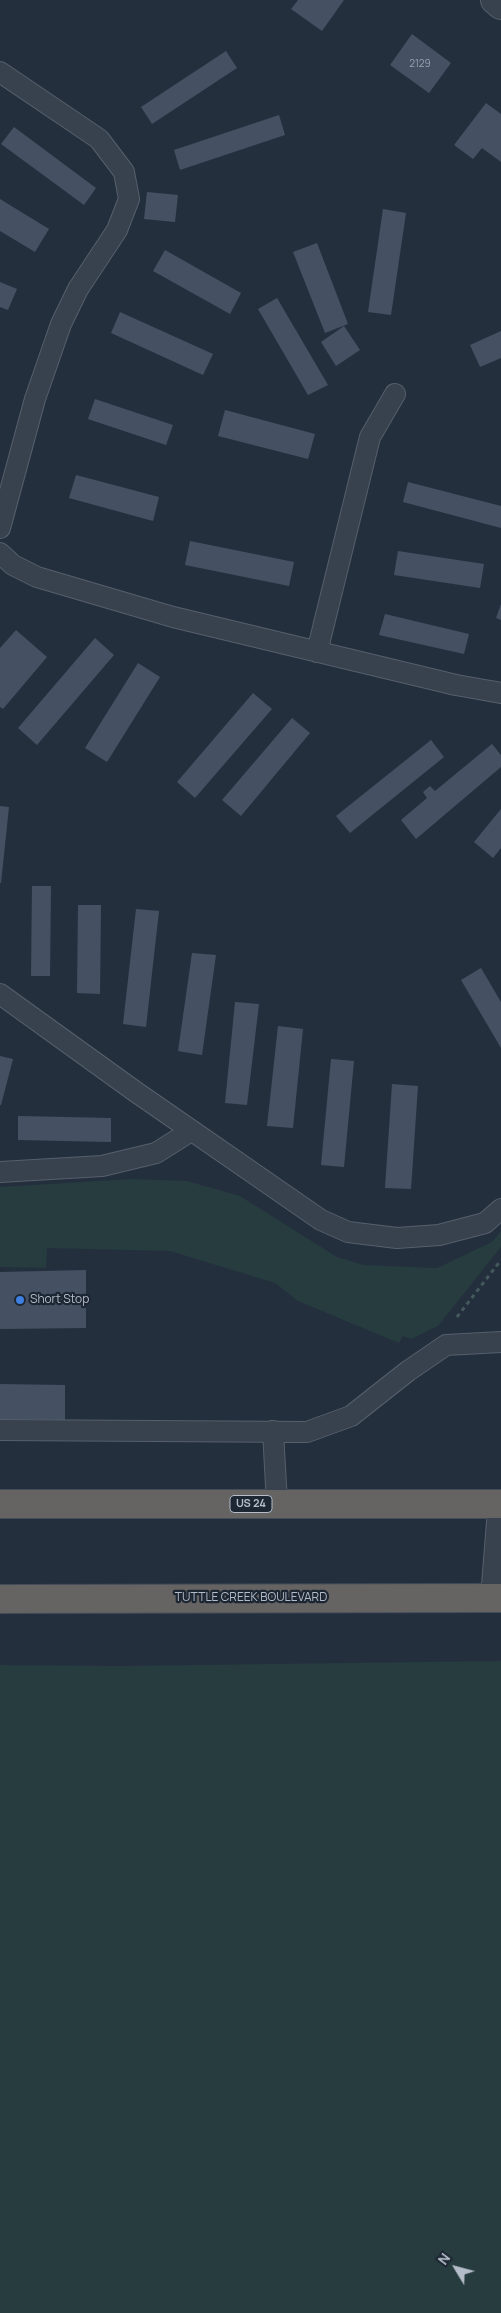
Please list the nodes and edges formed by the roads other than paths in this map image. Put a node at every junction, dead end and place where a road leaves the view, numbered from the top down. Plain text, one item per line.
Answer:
1 (495, 0) edge
2 (501, 4) edge
3 (0, 72) edge
4 (394, 394) dead end
5 (0, 528) edge
6 (0, 553) edge
7 (318, 652) junction
8 (501, 693) edge
9 (0, 994) edge
10 (191, 1131) junction
11 (0, 1172) edge
12 (501, 1210) edge
13 (501, 1342) edge
14 (0, 1430) edge
15 (273, 1432) junction
16 (0, 1504) edge
17 (277, 1504) junction
18 (501, 1504) edge
19 (501, 1522) edge
20 (498, 1598) edge
21 (0, 1599) edge

1 - 2 street
3 - 5 lane
4 - 7 lane
6 - 7 lane
7 - 8 lane
9 - 10 lane
10 - 11 lane
10 - 12 lane
13 - 15 lane
14 - 15 lane
15 - 17 lane
16 - 17 highway, US 24
17 - 18 highway, US 24
19 - 20 street
20 - 21 highway, TUTTLE CREEK BOULEVARD

